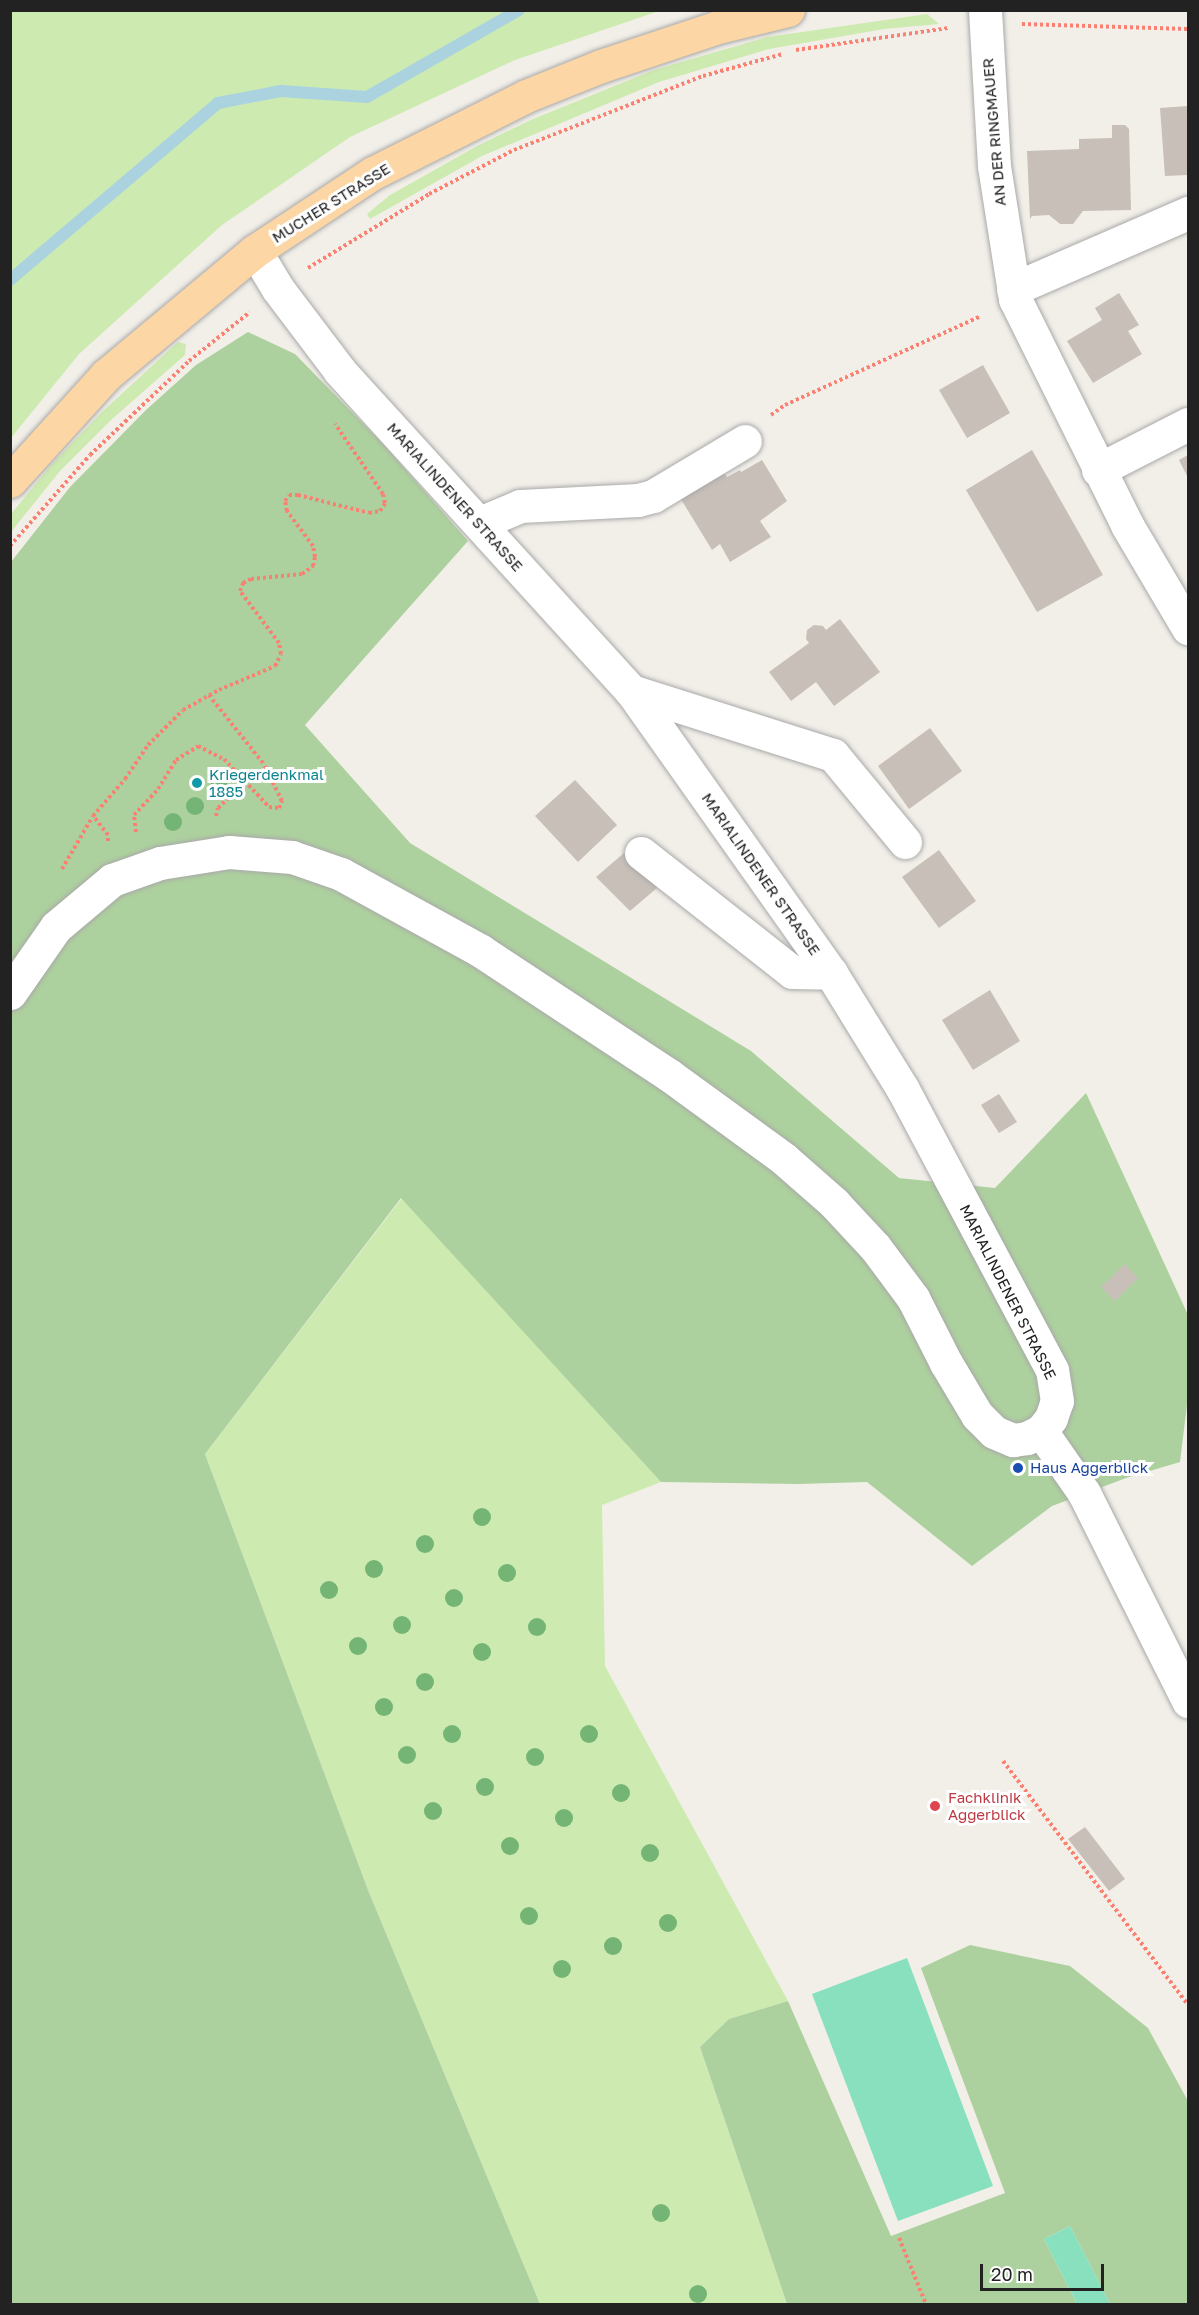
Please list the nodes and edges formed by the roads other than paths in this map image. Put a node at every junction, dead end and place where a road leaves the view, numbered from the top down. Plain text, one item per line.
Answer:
1 (788, 10) edge
2 (985, 17) edge
3 (1188, 213) edge
4 (255, 251) junction
5 (1014, 294) junction
6 (1188, 424) edge
7 (745, 441) road end
8 (1098, 470) junction
9 (10, 482) edge
10 (480, 523) junction
11 (1188, 628) edge
12 (631, 691) junction
13 (905, 842) dead end
14 (641, 853) dead end
15 (831, 973) junction
16 (10, 993) edge
17 (1041, 1431) junction
18 (1188, 1701) edge

1 - 4 main road, MUCHER STRASSE
2 - 5 street, AN DER RINGMAUER
3 - 5 street
4 - 9 main road, MUCHER STRASSE
4 - 10 street, MARIALINDENER STRASSE
5 - 8 street, AN DER RINGMAUER
6 - 8 street
7 - 10 street
8 - 11 street, AN DER RINGMAUER
10 - 12 street, MARIALINDENER STRASSE
12 - 13 street
12 - 15 street, MARIALINDENER STRASSE
14 - 15 street
15 - 17 street, MARIALINDENER STRASSE
16 - 17 street
17 - 18 street

